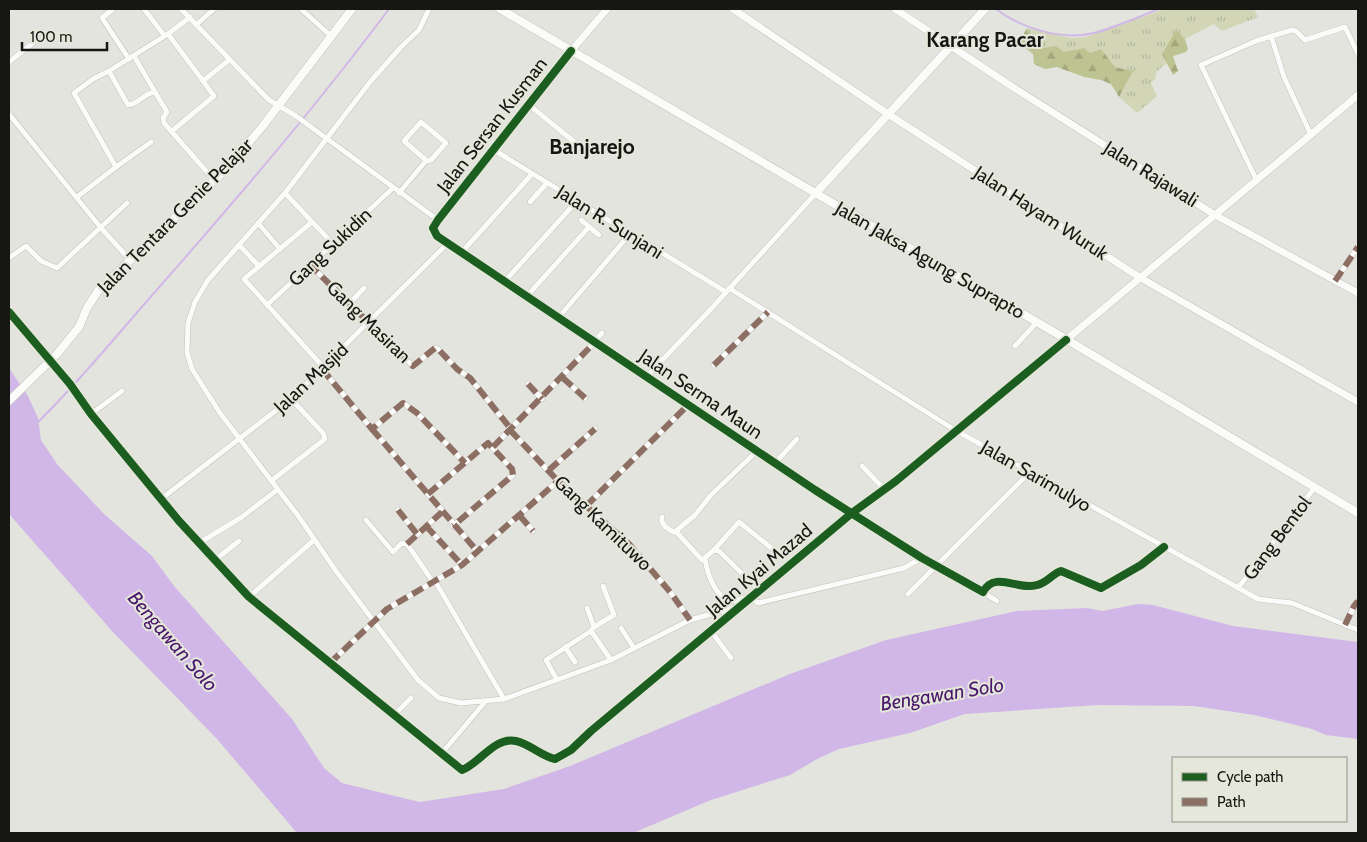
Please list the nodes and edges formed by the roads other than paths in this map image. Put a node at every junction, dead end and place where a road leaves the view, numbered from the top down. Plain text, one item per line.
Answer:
1 (113, 9) edge
2 (144, 9) edge
3 (181, 9) edge
4 (214, 9) edge
5 (301, 9) edge
6 (352, 9) edge
7 (430, 9) edge
8 (500, 9) edge
9 (607, 9) edge
10 (733, 9) edge
11 (895, 9) edge
12 (984, 10) edge
13 (190, 17) junction
14 (197, 24) junction
15 (166, 34) junction
16 (331, 36) junction
17 (1271, 36) junction
18 (33, 43) dead end
19 (949, 46) junction
20 (571, 51) junction
21 (1358, 54) edge
22 (132, 57) junction
23 (229, 60) junction
24 (9, 62) edge
25 (109, 71) junction
26 (203, 81) junction
27 (155, 92) junction
28 (1358, 95) edge
29 (279, 105) junction
30 (530, 105) junction
31 (9, 114) edge
32 (888, 114) junction
33 (172, 131) junction
34 (1311, 135) junction
35 (326, 139) junction
36 (151, 142) dead end
37 (494, 150) junction
38 (588, 153) dead end
39 (427, 161) junction
40 (116, 167) junction
41 (532, 174) junction
42 (214, 180) junction
43 (1257, 181) junction
44 (547, 183) junction
45 (393, 188) junction
46 (286, 193) junction
47 (399, 193) junction
48 (816, 194) junction
49 (77, 197) junction
50 (530, 202) dead end
51 (576, 202) junction
52 (127, 203) dead end
53 (1215, 215) junction
54 (438, 220) junction
55 (581, 220) dead end
56 (312, 222) junction
57 (258, 223) junction
58 (590, 227) junction
59 (100, 228) junction
60 (599, 235) dead end
61 (628, 235) junction
62 (448, 243) junction
63 (333, 244) junction
64 (239, 245) junction
65 (1358, 247) edge
66 (280, 249) junction
67 (462, 252) junction
68 (9, 258) edge
69 (130, 260) junction
70 (309, 264) junction
71 (259, 266) junction
72 (1139, 278) junction
73 (505, 281) junction
74 (1335, 281) junction
75 (364, 288) dead end
76 (727, 290) junction
77 (1358, 293) edge
78 (527, 296) junction
79 (267, 304) junction
80 (349, 304) junction
81 (9, 312) edge
82 (768, 312) junction
83 (558, 317) junction
84 (1037, 322) junction
85 (369, 324) junction
86 (602, 333) dead end
87 (1066, 340) junction
88 (595, 341) junction
89 (1015, 346) dead end
90 (714, 365) dead end
91 (323, 368) junction
92 (647, 376) junction
93 (562, 378) junction
94 (528, 384) dead end
95 (122, 391) dead end
96 (585, 398) dead end
97 (291, 399) junction
98 (542, 399) junction
99 (9, 401) edge
100 (1358, 402) edge
101 (688, 405) junction
102 (91, 414) junction
103 (372, 429) junction
104 (595, 429) dead end
105 (511, 430) junction
106 (955, 430) junction
107 (239, 439) junction
108 (797, 440) dead end
109 (493, 447) junction
110 (757, 452) junction
111 (464, 462) junction
112 (775, 463) junction
113 (862, 466) dead end
114 (549, 470) junction
115 (1030, 472) junction
116 (270, 481) junction
117 (558, 481) junction
118 (1316, 487) junction
119 (884, 489) junction
120 (277, 490) junction
121 (428, 494) junction
122 (161, 500) junction
123 (586, 506) junction
124 (398, 510) dead end
125 (442, 512) junction
126 (852, 513) junction
127 (1358, 513) edge
128 (520, 516) junction
129 (662, 516) dead end
130 (366, 520) dead end
131 (426, 526) junction
132 (453, 526) junction
133 (533, 530) dead end
134 (677, 533) junction
135 (417, 534) junction
136 (314, 540) junction
137 (240, 541) dead end
138 (199, 543) junction
139 (407, 544) junction
140 (1164, 547) junction
141 (714, 550) junction
142 (477, 551) junction
143 (775, 551) dead end
144 (922, 558) junction
145 (705, 559) junction
146 (215, 560) junction
147 (462, 564) junction
148 (937, 566) junction
149 (434, 582) junction
150 (603, 586) dead end
151 (1238, 588) junction
152 (983, 592) junction
153 (757, 594) junction
154 (908, 594) dead end
155 (248, 597) junction
156 (997, 601) dead end
157 (1358, 601) edge
158 (743, 606) junction
159 (587, 608) dead end
160 (374, 620) junction
161 (690, 620) junction
162 (1345, 625) junction
163 (621, 628) dead end
164 (593, 629) junction
165 (1358, 630) edge
166 (711, 632) junction
167 (565, 647) junction
168 (634, 648) junction
169 (731, 658) dead end
170 (611, 660) junction
171 (575, 662) dead end
172 (330, 663) junction
173 (557, 680) junction
174 (411, 698) dead end
175 (504, 699) junction
176 (485, 702) junction
177 (394, 715) junction
178 (442, 753) junction

1 - 22 street
2 - 15 street
3 - 13 street
4 - 14 street
5 - 16 street
6 - 16 main road, Jalan Tentara Genie Pelajar
7 - 35 street
8 - 20 main road, Jalan Jaksa Agung Suprapto
9 - 20 main road
10 - 32 main road, Jalan Hayam Wuruk
11 - 19 main road, Jalan Rajawali
12 - 19 main road
13 - 14 street
13 - 15 street
14 - 23 street
15 - 22 street
15 - 26 street
16 - 29 main road, Jalan Tentara Genie Pelajar
17 - 21 street
17 - 34 street
17 - 43 street
18 - 24 street
19 - 32 main road
19 - 53 main road, Jalan Rajawali
20 - 30 street, Jalan Sersan Kusman
20 - 48 main road, Jalan Jaksa Agung Suprapto
22 - 25 street
22 - 27 street
23 - 26 street
23 - 29 street
25 - 27 street
25 - 40 street
26 - 33 street
27 - 33 street
28 - 34 main road
29 - 35 street
29 - 42 main road, Jalan Tentara Genie Pelajar
30 - 37 street, Jalan Sersan Kusman
30 - 38 street
31 - 49 street
32 - 48 main road
32 - 72 main road, Jalan Hayam Wuruk
33 - 42 street
34 - 43 main road
35 - 45 street
35 - 46 street
36 - 40 street
37 - 41 street, Jalan R. Sunjani
37 - 54 street, Jalan Sersan Kusman
39 - 39 street
39 - 47 street
40 - 49 street
41 - 44 street, Jalan R. Sunjani
41 - 67 street
42 - 69 main road, Jalan Tentara Genie Pelajar
43 - 53 main road
44 - 50 street
44 - 51 street, Jalan R. Sunjani
45 - 47 street
45 - 63 street, Gang Sukidin
46 - 56 street
46 - 57 street
47 - 54 street
48 - 76 street
48 - 84 main road, Jalan Jaksa Agung Suprapto
49 - 59 street
51 - 61 street, Jalan R. Sunjani
51 - 73 street
52 - 59 street
53 - 72 main road
53 - 74 main road, Jalan Rajawali
54 - 62 street, Jalan Serma Maun
55 - 58 street
56 - 63 street
56 - 66 street
57 - 64 street
57 - 66 street
58 - 60 street
58 - 78 street
59 - 68 street
59 - 69 street
61 - 76 street, Jalan R. Sunjani
61 - 83 street
62 - 67 street, Jalan Serma Maun
62 - 85 street, Jalan Masjid
63 - 70 street, Gang Sukidin
64 - 71 street
64 - 107 street
65 - 74 street
66 - 71 street
67 - 73 street, Jalan Serma Maun
69 - 99 main road, Jalan Tentara Genie Pelajar, bridge
70 - 79 street, Gang Sukidin
70 - 80 street, Gang Masiran
71 - 79 street
72 - 87 main road
72 - 100 main road, Jalan Hayam Wuruk
73 - 78 street, Jalan Serma Maun
74 - 77 main road, Jalan Rajawali
75 - 80 street
76 - 82 street, Jalan Sarimulyo
76 - 92 street
78 - 83 street, Jalan Serma Maun
79 - 91 street
80 - 85 street, Gang Masiran
81 - 102 street
82 - 90 street
82 - 106 street, Jalan Sarimulyo
83 - 88 street, Jalan Serma Maun
84 - 87 main road, Jalan Jaksa Agung Suprapto
84 - 89 street
85 - 91 street, Jalan Masjid
85 - 105 street, Gang Masiran
86 - 88 street
87 - 106 street, Jalan Kyai Mazad
87 - 118 main road, Jalan Jaksa Agung Suprapto
88 - 92 street, Jalan Serma Maun
88 - 93 street
91 - 97 street, Jalan Masjid
91 - 103 street
92 - 101 street, Jalan Serma Maun
93 - 96 street
93 - 98 street
94 - 98 street
95 - 102 street
97 - 107 street, Jalan Masjid
97 - 116 street
98 - 105 street
101 - 110 street, Jalan Serma Maun
101 - 123 street
102 - 122 street
103 - 111 street
103 - 121 street
104 - 114 street
105 - 109 street
105 - 114 street, Gang Kamituwo
106 - 115 street, Jalan Sarimulyo
106 - 119 street, Jalan Kyai Mazad
107 - 116 street
107 - 122 street, Jalan Masjid
108 - 112 street
109 - 111 street
109 - 132 street
110 - 112 street, Jalan Serma Maun
110 - 134 street
111 - 121 street
112 - 126 street, Jalan Serma Maun
113 - 119 street
114 - 117 street, Gang Kamituwo
115 - 140 street, Jalan Sarimulyo
115 - 148 street
116 - 120 street
117 - 123 street, Gang Kamituwo
117 - 128 street
118 - 127 main road, Jalan Jaksa Agung Suprapto
118 - 151 street, Gang Bentol
119 - 126 street, Jalan Kyai Mazad
120 - 136 street
120 - 138 street
121 - 125 street
122 - 138 street
123 - 161 street, Gang Kamituwo
124 - 135 street
125 - 131 street
125 - 132 street
126 - 144 street, Jalan Serma Maun
126 - 153 street, Jalan Kyai Mazad
128 - 133 street
128 - 142 street
129 - 134 street
130 - 139 street
131 - 135 street
131 - 147 street
132 - 142 street
134 - 145 street
135 - 139 street
136 - 155 street
136 - 160 street
137 - 146 street
138 - 146 street
139 - 149 street
140 - 151 street, Jalan Sarimulyo
140 - 152 street
141 - 143 street
141 - 145 street
141 - 153 street
142 - 147 street
144 - 148 street, Jalan Serma Maun
144 - 153 street
145 - 153 street
146 - 155 street
147 - 149 street
148 - 152 street, Jalan Serma Maun
148 - 154 street
149 - 160 street
149 - 175 street
150 - 164 street
151 - 162 street, Jalan Sarimulyo
152 - 156 street, Jalan Serma Maun
153 - 158 street, Jalan Kyai Mazad
155 - 172 street
157 - 162 street
158 - 161 street
158 - 166 street, Jalan Kyai Mazad
159 - 164 street
160 - 172 street
160 - 176 street
161 - 168 street
162 - 165 street, Jalan Sarimulyo
163 - 168 street
164 - 167 street
164 - 170 street
166 - 169 street
166 - 178 street, Jalan Kyai Mazad
167 - 171 street
167 - 173 street
168 - 170 street
170 - 173 street
172 - 177 street
173 - 175 street
174 - 177 street
175 - 176 street
176 - 178 street
177 - 178 street

